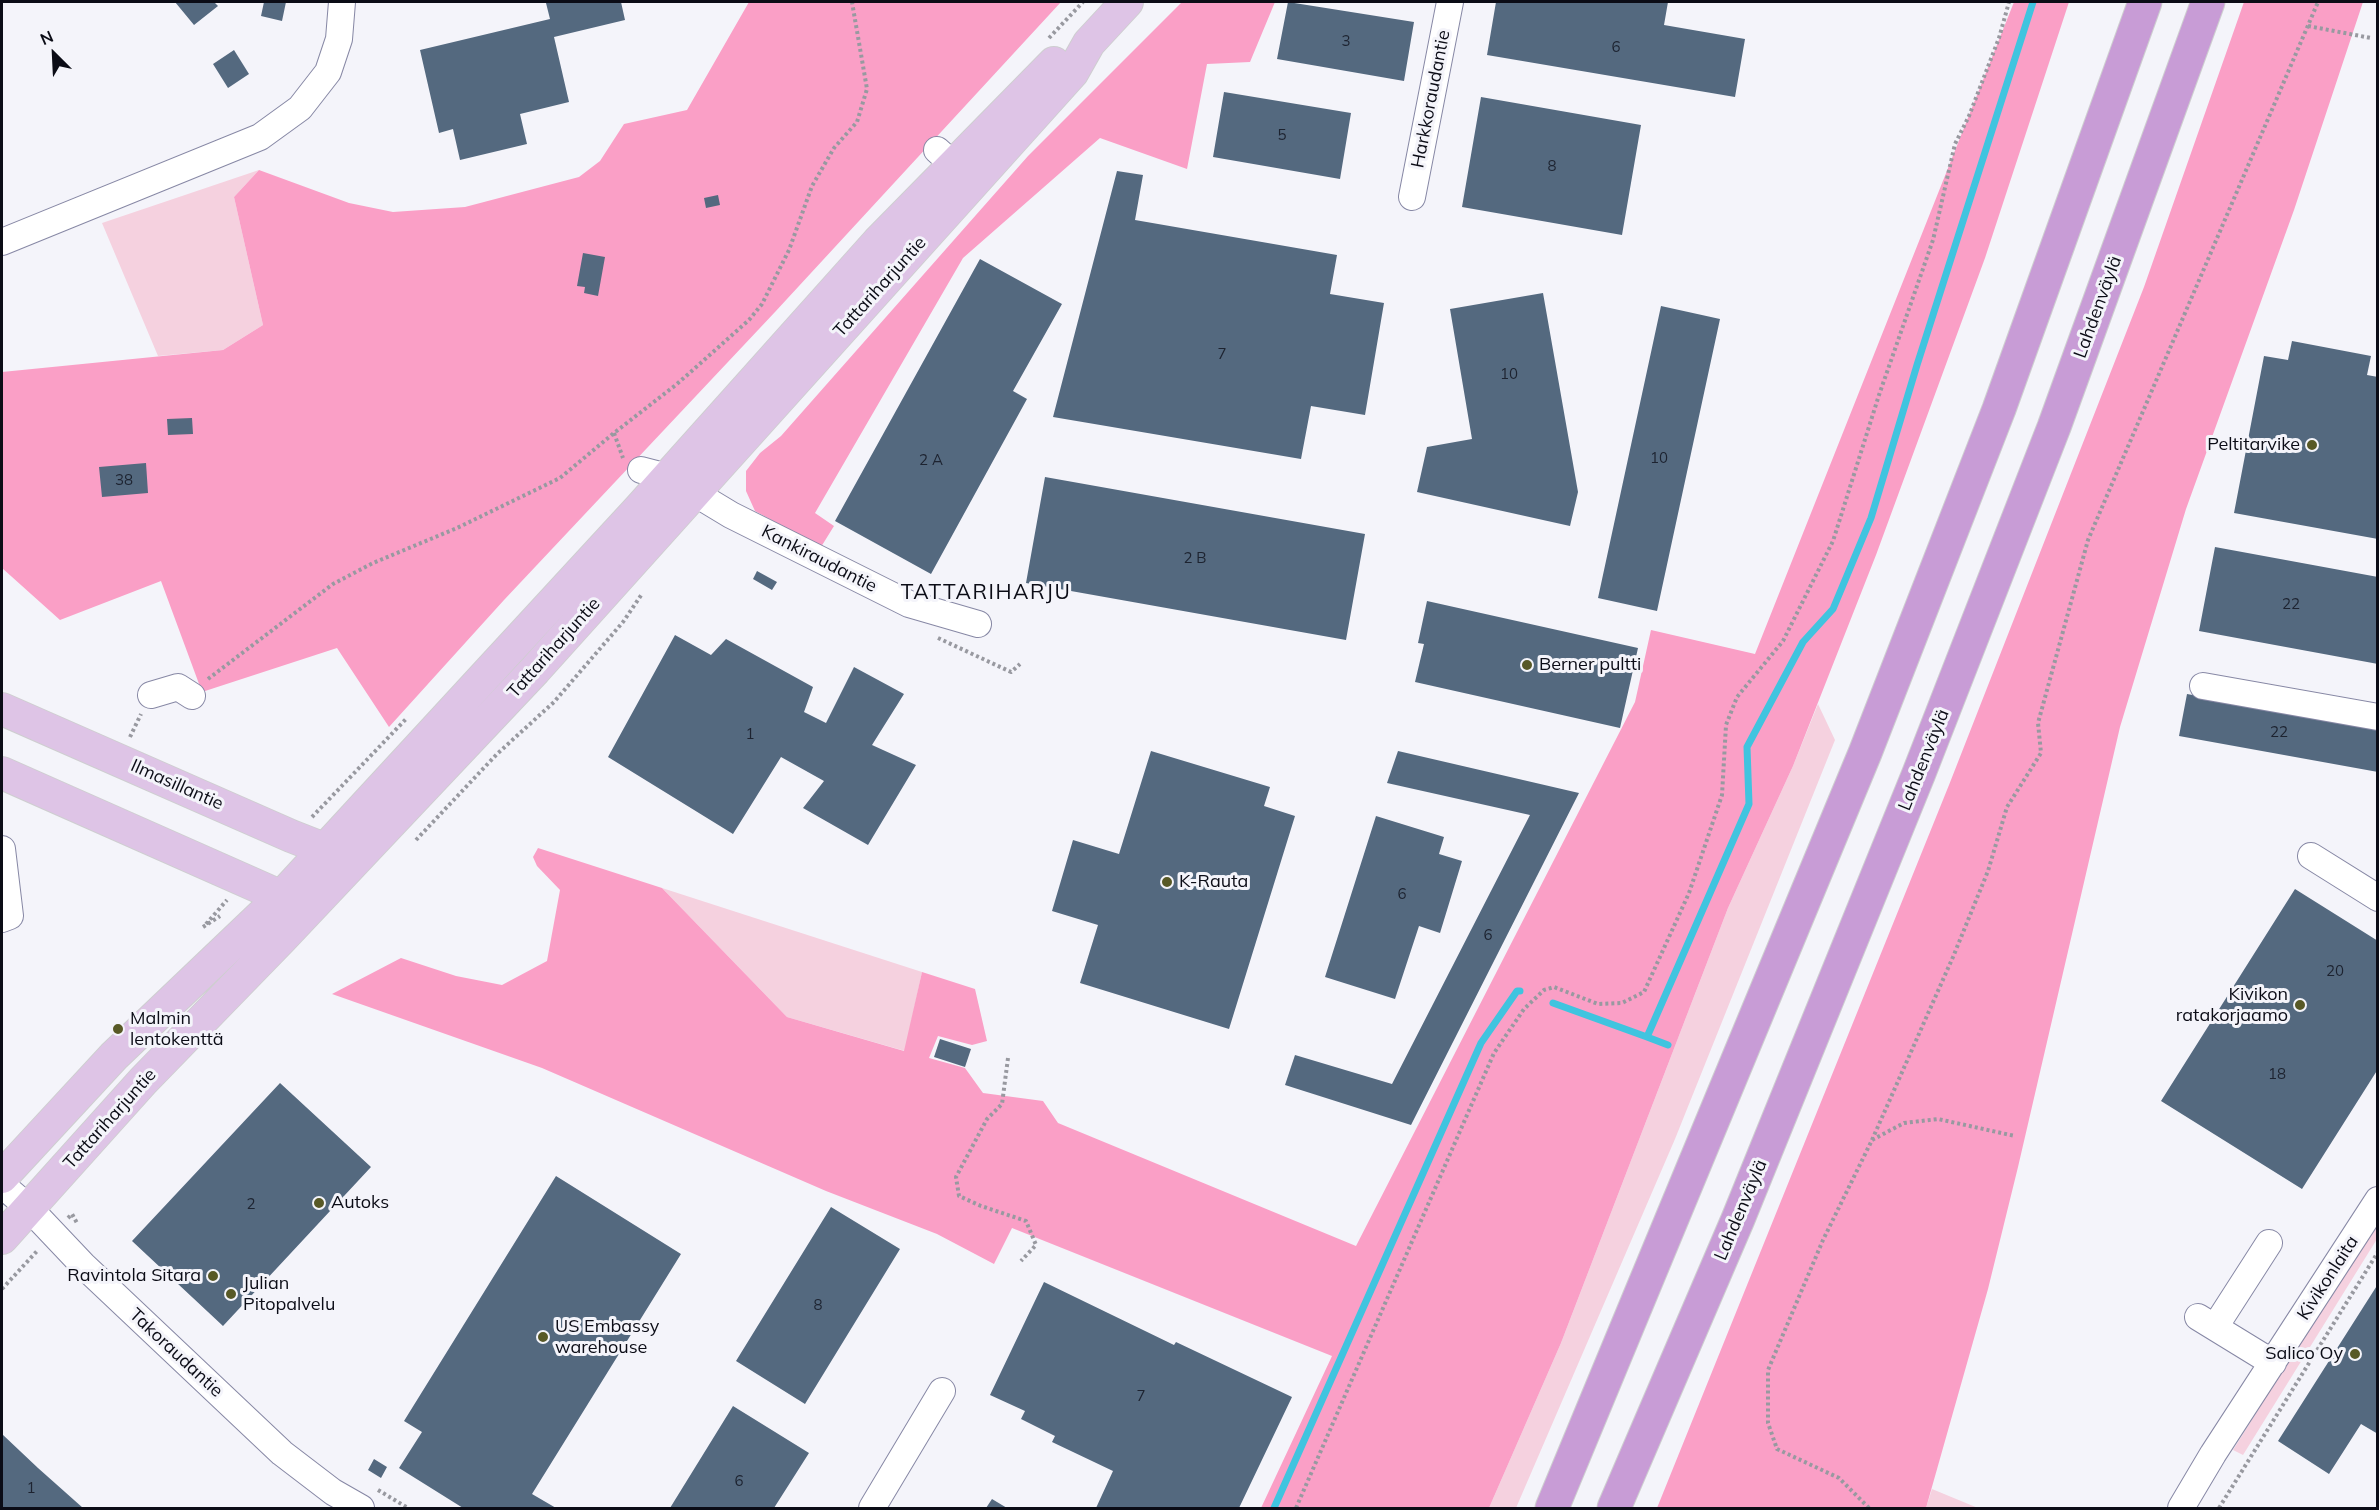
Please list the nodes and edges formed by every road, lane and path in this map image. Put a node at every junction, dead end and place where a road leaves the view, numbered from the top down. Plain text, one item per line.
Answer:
1 (342, 2) edge
2 (852, 2) edge
3 (1127, 2) edge
4 (1450, 2) edge
5 (2009, 2) edge
6 (2145, 2) edge
7 (2208, 2) edge
8 (2319, 2) edge
9 (2308, 26) junction
10 (2372, 38) dead end
11 (1412, 197) dead end
12 (2, 242) edge
13 (667, 480) junction
14 (647, 586) dead end
15 (978, 624) dead end
16 (210, 678) dead end
17 (2203, 686) dead end
18 (151, 695) dead end
19 (192, 696) dead end
20 (2, 709) edge
21 (411, 714) dead end
22 (2378, 717) edge
23 (2, 773) edge
24 (291, 836) junction
25 (416, 840) dead end
26 (2, 849) edge
27 (325, 849) junction
28 (2311, 856) dead end
29 (354, 860) junction
30 (246, 883) junction
31 (2378, 898) edge
32 (295, 903) junction
33 (2, 919) edge
34 (203, 927) dead end
35 (1008, 1058) dead end
36 (2015, 1136) dead end
37 (1872, 1140) junction
38 (2, 1177) edge
39 (2, 1185) edge
40 (2378, 1200) edge
41 (29, 1208) junction
42 (72, 1214) dead end
43 (84, 1230) dead end
44 (2, 1238) edge
45 (2269, 1243) dead end
46 (2378, 1252) edge
47 (32, 1257) dead end
48 (1021, 1261) dead end
49 (2, 1289) edge
50 (2273, 1363) junction
51 (942, 1391) dead end
52 (367, 1498) edge
53 (408, 1509) edge
54 (872, 1509) edge
55 (1296, 1509) edge
56 (1552, 1509) edge
57 (1614, 1509) edge
58 (1869, 1509) edge
59 (2181, 1509) edge
60 (2219, 1509) edge

1 - 12 street
2 - 16 path
3 - 13 main road, Tattariharjuntie
4 - 11 street, Harkkoraudantie
5 - 55 path
6 - 56 highway
7 - 57 highway, Lahdenväylä
8 - 9 path
9 - 10 path
9 - 37 path
13 - 15 street, Kankiraudantie
13 - 27 main road, Tattariharjuntie
13 - 29 main road, Tattariharjuntie
14 - 25 path
17 - 22 street
18 - 19 street
20 - 24 main road, Ilmasillantie
21 - 24 path
23 - 30 main road
24 - 27 main road, Ilmasillantie
26 - 33 street
27 - 29 main road, Ilmasillantie
27 - 32 main road, Tattariharjuntie
28 - 31 street
29 - 32 main road, Tattariharjuntie
30 - 32 main road
30 - 34 path
32 - 38 main road, Tattariharjuntie
32 - 41 main road, Tattariharjuntie
35 - 48 path
36 - 37 path
37 - 58 path
39 - 41 street, Takoraudantie
40 - 50 street, Kivikonlaita
41 - 44 main road, Tattariharjuntie
41 - 52 street, Takoraudantie
42 - 43 path
45 - 50 street
46 - 60 path
47 - 49 path
50 - 59 street, Kivikonlaita
51 - 54 street
52 - 53 path

